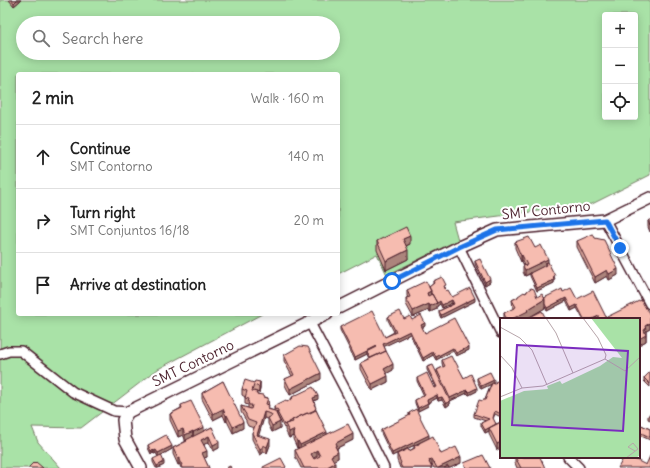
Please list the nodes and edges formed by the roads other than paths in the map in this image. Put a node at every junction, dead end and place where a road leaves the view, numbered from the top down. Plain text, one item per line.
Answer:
1 (650, 198) edge
2 (605, 220) junction
3 (459, 247) junction
4 (650, 304) edge
5 (340, 307) edge
6 (323, 316) edge
7 (310, 323) junction
8 (500, 331) edge
9 (0, 354) edge
10 (128, 412) junction
11 (569, 458) edge
12 (141, 468) edge
13 (384, 468) edge
14 (579, 468) edge

1 - 2 street, SMT Contorno
2 - 3 street, SMT Contorno
2 - 4 street
3 - 5 street, SMT Contorno
3 - 8 street
6 - 7 street, SMT Contorno
7 - 10 street, SMT Contorno
7 - 13 street
9 - 10 street
10 - 12 street
11 - 14 street

